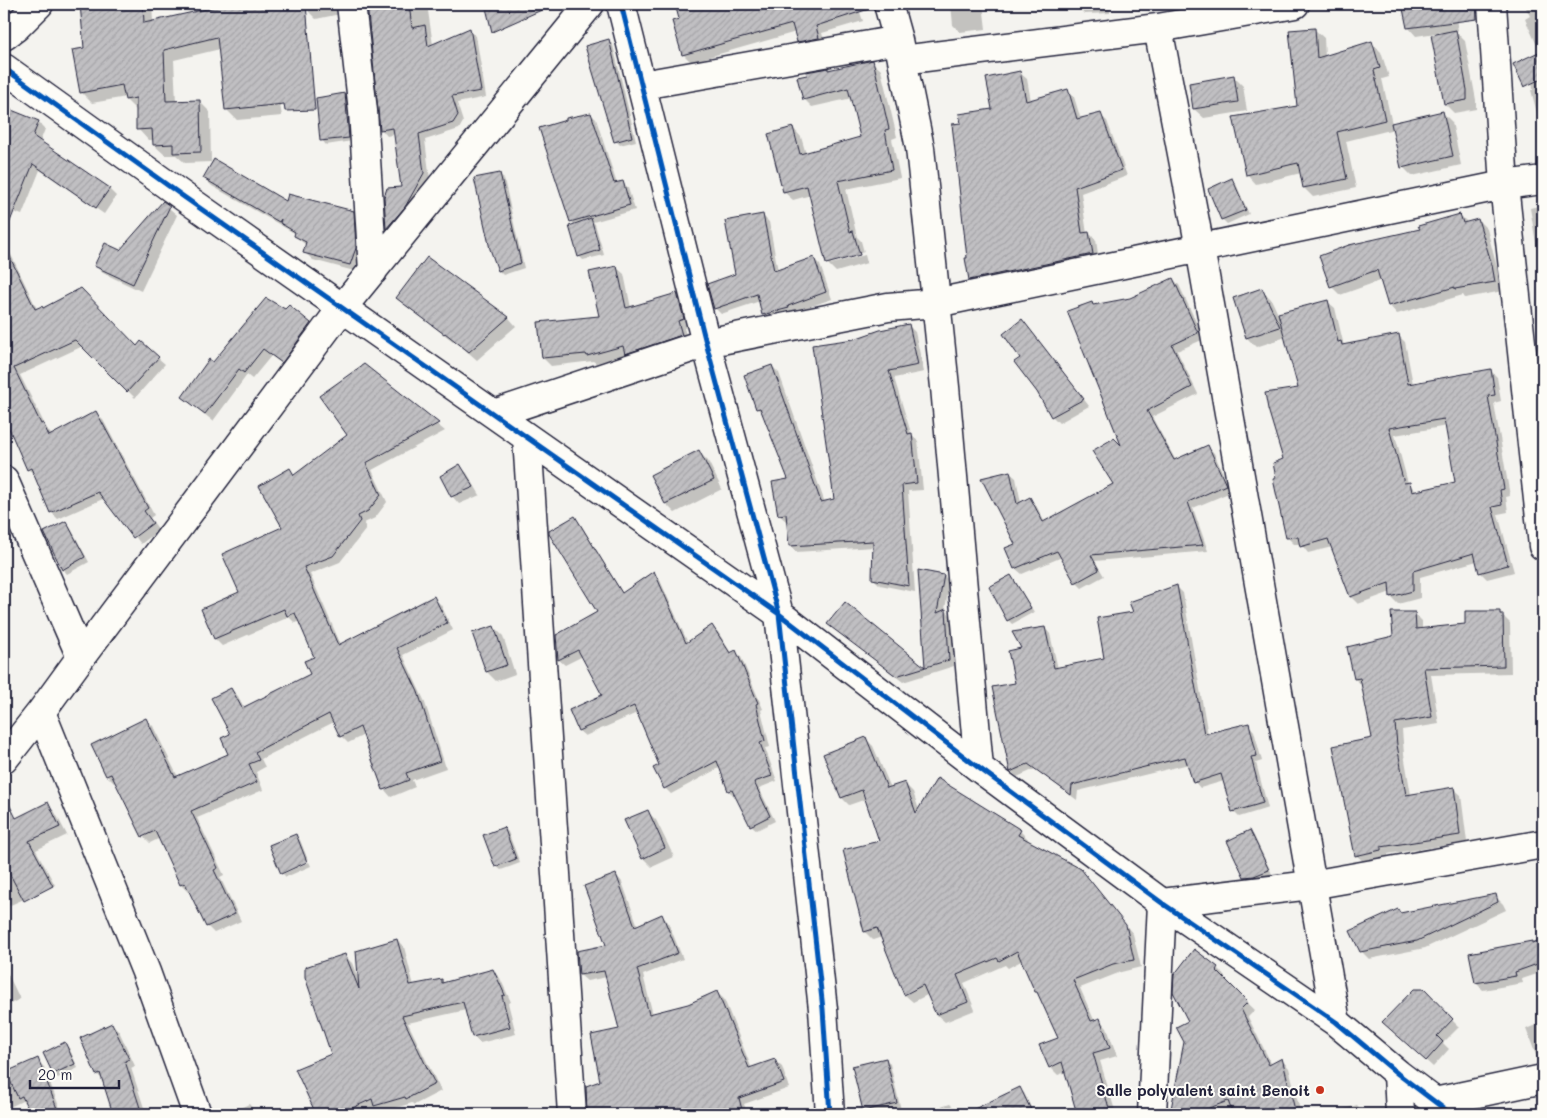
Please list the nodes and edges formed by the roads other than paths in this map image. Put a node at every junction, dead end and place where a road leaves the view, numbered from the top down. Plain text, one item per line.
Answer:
1 (39, 4) edge
2 (351, 4) edge
3 (590, 4) edge
4 (621, 4) edge
5 (888, 4) edge
6 (1294, 4) edge
7 (1492, 4) edge
8 (1158, 28) junction
9 (4, 36) edge
10 (900, 50) junction
11 (4, 68) edge
12 (642, 85) junction
13 (1543, 180) edge
14 (1504, 185) junction
15 (1200, 248) junction
16 (373, 271) junction
17 (936, 303) junction
18 (342, 308) junction
19 (706, 343) junction
20 (494, 414) junction
21 (527, 438) junction
22 (4, 480) edge
23 (1543, 546) edge
24 (778, 614) junction
25 (81, 657) junction
26 (41, 712) junction
27 (4, 758) edge
28 (979, 768) junction
29 (1543, 844) edge
30 (1311, 885) junction
31 (1162, 903) junction
32 (1336, 1022) junction
33 (1398, 1074) junction
34 (1543, 1079) edge
35 (1443, 1108) edge
36 (197, 1114) edge
37 (572, 1114) edge
38 (830, 1114) edge
39 (1152, 1114) edge
40 (1400, 1114) edge

1 - 9 street
2 - 16 street
3 - 16 street
4 - 12 street
5 - 10 street
6 - 8 street
7 - 14 street
8 - 10 street
8 - 15 street
10 - 12 street
10 - 17 street
11 - 18 street
12 - 19 street
13 - 14 street
14 - 15 street
14 - 23 street
15 - 17 street
15 - 30 street
16 - 18 street
17 - 19 street
17 - 28 street
18 - 20 street
18 - 25 street
19 - 20 street
19 - 24 street
20 - 21 street
21 - 24 street
21 - 37 street
22 - 25 street
24 - 28 street
24 - 38 street
25 - 26 street
26 - 27 street
26 - 36 street
28 - 31 street
29 - 30 street
30 - 31 street
30 - 32 street
31 - 32 street
31 - 39 street
32 - 33 street
33 - 35 street
33 - 40 street
34 - 35 street

